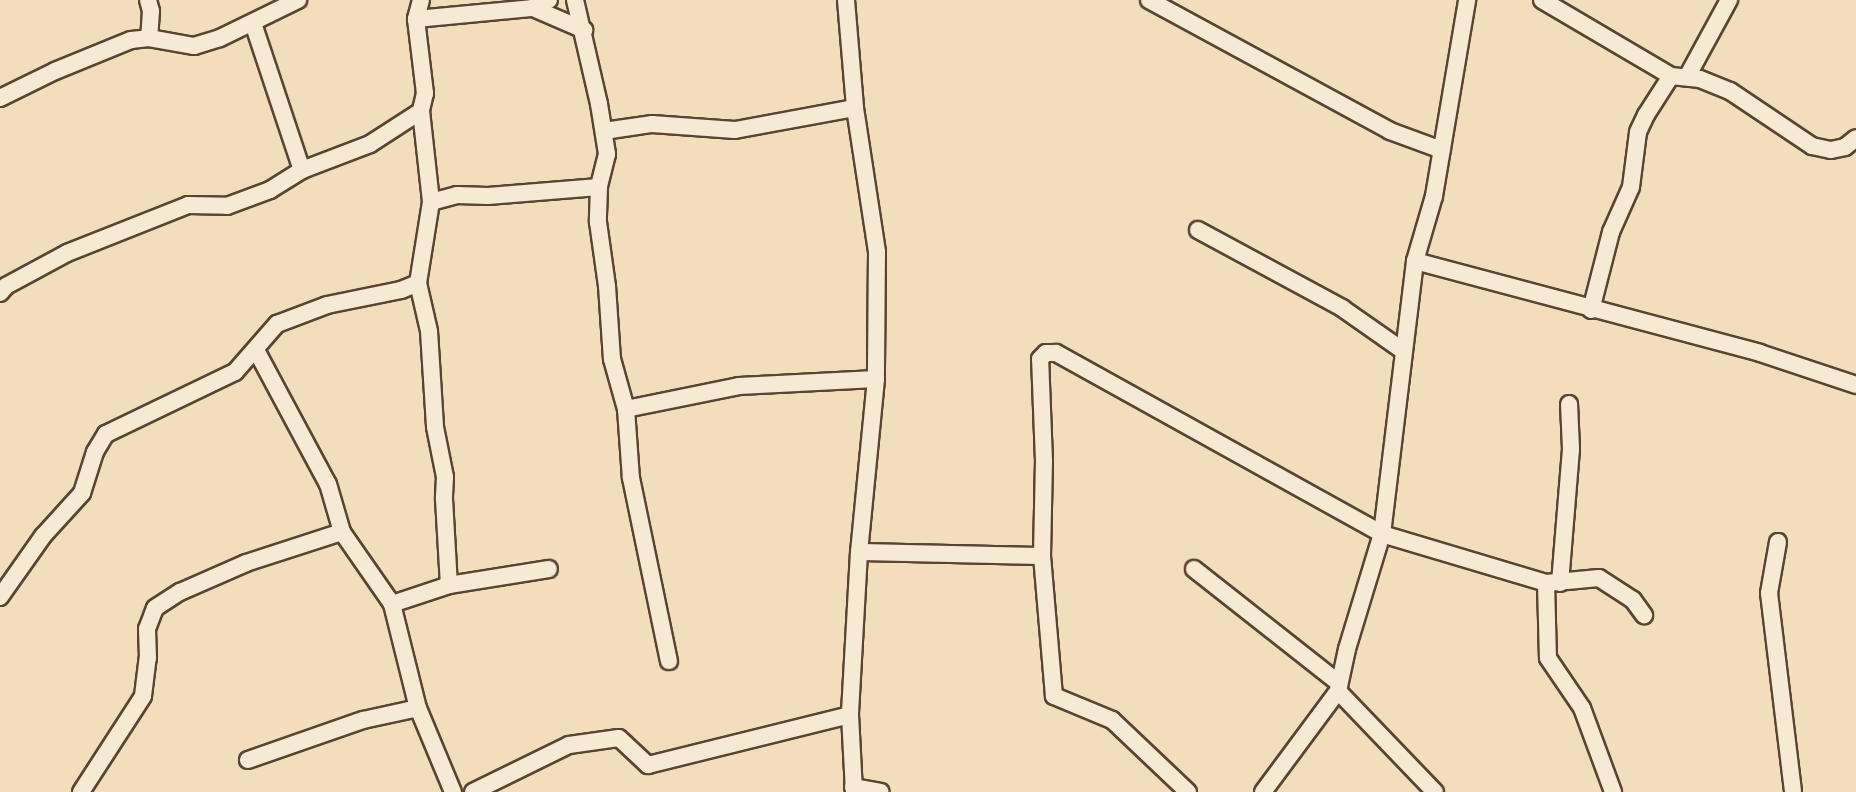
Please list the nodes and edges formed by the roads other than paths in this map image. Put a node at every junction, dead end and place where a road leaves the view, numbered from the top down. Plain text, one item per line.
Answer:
1 (148, 0) edge
2 (298, 0) edge
3 (421, 0) edge
4 (549, 0) edge
5 (575, 0) edge
6 (846, 0) edge
7 (1149, 0) edge
8 (1467, 0) edge
9 (1542, 0) edge
10 (1729, 0) edge
11 (533, 8) junction
12 (416, 19) junction
13 (252, 23) junction
14 (584, 30) junction
15 (149, 38) junction
16 (1679, 76) junction
17 (0, 98) edge
18 (855, 108) junction
19 (421, 111) junction
20 (604, 131) junction
21 (1856, 138) edge
22 (1442, 150) junction
23 (302, 170) junction
24 (600, 187) junction
25 (431, 202) junction
26 (1198, 230) dead end
27 (1415, 261) junction
28 (418, 283) junction
29 (0, 292) edge
30 (1592, 310) junction
31 (256, 350) junction
32 (1402, 350) junction
33 (876, 379) junction
34 (1856, 385) edge
35 (1569, 404) dead end
36 (626, 409) junction
37 (342, 532) junction
38 (1382, 534) junction
39 (1778, 542) dead end
40 (859, 552) junction
41 (1042, 556) junction
42 (549, 569) dead end
43 (1194, 569) dead end
44 (1553, 583) junction
45 (449, 585) junction
46 (0, 597) edge
47 (392, 604) junction
48 (1644, 615) dead end
49 (669, 661) dead end
50 (1339, 687) junction
51 (418, 708) junction
52 (850, 715) junction
53 (248, 760) dead end
54 (854, 790) edge
55 (81, 792) edge
56 (453, 792) edge
57 (472, 792) edge
58 (880, 792) edge
59 (1188, 792) edge
60 (1263, 792) edge
61 (1435, 792) edge
62 (1613, 792) edge
63 (1793, 792) edge

1 - 15 street
2 - 13 street
3 - 12 street
4 - 11 street
5 - 14 street
6 - 18 street
7 - 22 street
8 - 22 street
9 - 16 street
10 - 16 street
11 - 12 street
11 - 14 street
12 - 19 street
13 - 15 street
13 - 23 street
14 - 20 street
15 - 17 street
16 - 21 street
16 - 30 street
18 - 20 street
18 - 33 street
19 - 23 street
19 - 25 street
20 - 24 street
22 - 27 street
23 - 29 street
24 - 25 street
24 - 36 street
25 - 28 street
26 - 32 street
27 - 30 street
27 - 32 street
28 - 31 street
28 - 45 street
30 - 34 street
31 - 37 street
31 - 46 street
32 - 38 street
33 - 36 street
33 - 40 street
35 - 44 street
36 - 49 street
37 - 47 street
37 - 55 street
38 - 41 street
38 - 44 street
38 - 50 street
39 - 63 street
40 - 41 street
40 - 52 street
41 - 59 street
42 - 45 street
43 - 50 street
44 - 48 street
44 - 62 street
45 - 47 street
47 - 51 street
50 - 60 street
50 - 61 street
51 - 53 street
51 - 56 street
52 - 54 street
52 - 57 street
54 - 58 street

